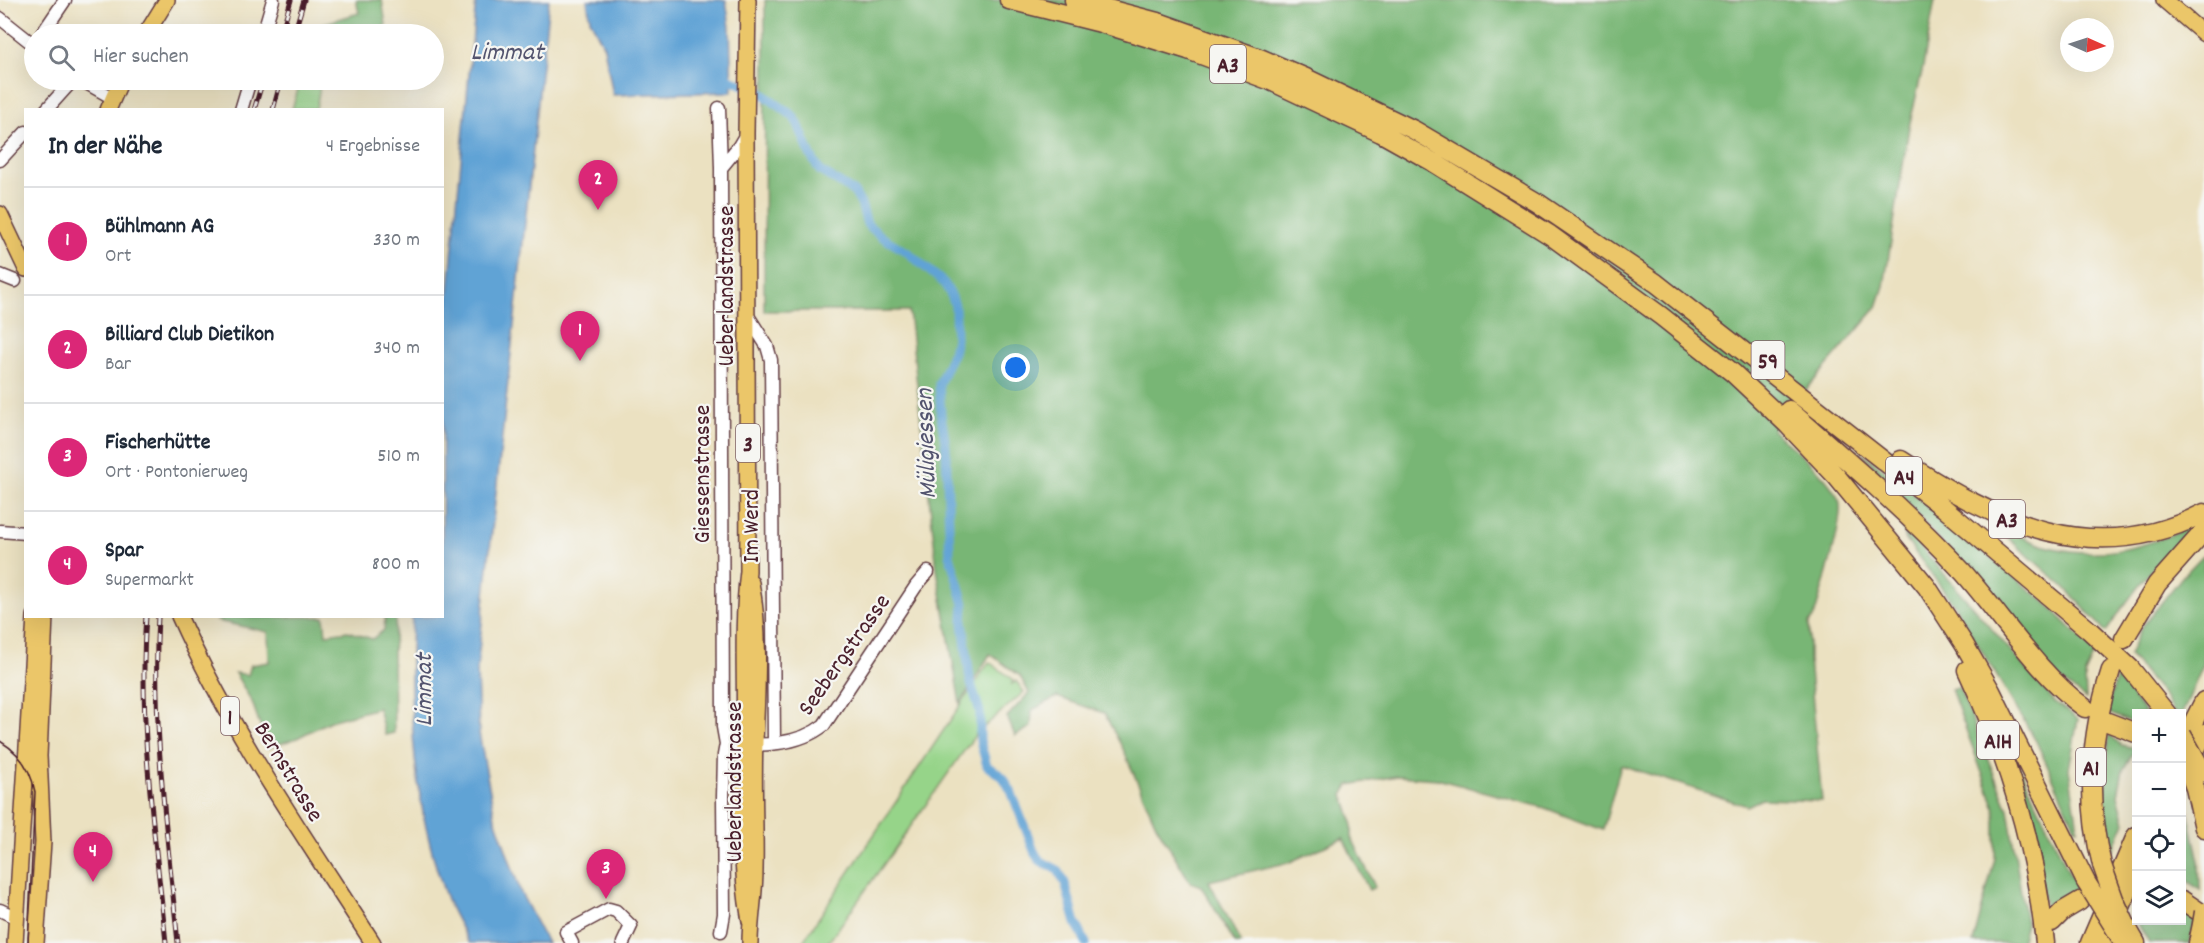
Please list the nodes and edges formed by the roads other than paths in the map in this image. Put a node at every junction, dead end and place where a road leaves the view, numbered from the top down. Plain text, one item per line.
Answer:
1 (65, 0) edge
2 (167, 0) edge
3 (273, 0) edge
4 (748, 0) edge
5 (1009, 0) edge
6 (1074, 0) edge
7 (2164, 0) edge
8 (0, 18) edge
9 (49, 24) edge
10 (152, 24) edge
11 (266, 24) edge
12 (2204, 34) edge
13 (24, 37) edge
14 (64, 90) edge
15 (93, 90) edge
16 (117, 90) edge
17 (247, 90) edge
18 (110, 104) edge
19 (48, 108) edge
20 (242, 108) edge
21 (719, 108) dead end
22 (746, 133) junction
23 (24, 134) edge
24 (0, 160) edge
25 (1434, 162) junction
26 (721, 168) junction
27 (0, 214) edge
28 (24, 264) edge
29 (0, 275) edge
30 (15, 281) dead end
31 (1684, 304) junction
32 (748, 316) junction
33 (1834, 411) joint
34 (2204, 513) edge
35 (0, 531) edge
36 (2204, 531) edge
37 (24, 533) edge
38 (928, 572) dead end
39 (1912, 572) junction
40 (35, 618) edge
41 (45, 618) edge
42 (180, 618) edge
43 (2124, 639) dead end
44 (2103, 644) junction
45 (2111, 670) dead end
46 (2204, 701) edge
47 (2085, 708) dead end
48 (2156, 709) edge
49 (2163, 709) edge
50 (2105, 721) dead end
51 (2132, 731) edge
52 (2204, 733) edge
53 (2186, 735) edge
54 (774, 743) junction
55 (726, 744) junction
56 (749, 744) junction
57 (2186, 749) edge
58 (2186, 761) edge
59 (2196, 778) edge
60 (2204, 828) edge
61 (2132, 845) edge
62 (2132, 881) edge
63 (2080, 901) dead end
64 (2186, 904) edge
65 (0, 910) edge
66 (2203, 917) edge
67 (17, 918) junction
68 (2052, 922) dead end
69 (721, 931) dead end
70 (2130, 939) edge
71 (15, 943) edge
72 (36, 943) edge
73 (373, 943) edge
74 (572, 943) edge
75 (624, 943) edge
76 (750, 943) edge
77 (2045, 943) edge
78 (2090, 943) edge
79 (2106, 943) edge
80 (2198, 943) edge

1 - 9 street
2 - 10 main road
3 - 11 street
4 - 22 main road, Ueberlandstrasse / 3
5 - 25 highway, A3
6 - 31 highway, A3
7 - 12 main road
8 - 13 street
14 - 19 street
15 - 18 street
16 - 18 main road
17 - 20 street
21 - 26 street, Giessenstrasse
22 - 26 street
22 - 32 main road, Ueberlandstrasse / 3
23 - 24 street
25 - 39 highway, A4
25 - 47 highway, A3
26 - 55 street, Giessenstrasse
27 - 28 main road
29 - 30 street
31 - 33 highway, 59
31 - 44 highway, A4
32 - 54 street, Im Werd
32 - 56 main road, Ueberlandstrasse / 3
33 - 34 highway, A3
35 - 37 street
36 - 43 highway
38 - 54 street, Seebergstrasse
39 - 70 highway, A4, bridge
39 - 77 highway, A1H
40 - 67 main road
41 - 72 main road
42 - 73 main road, Bernstrasse / 1
44 - 48 highway
44 - 49 highway, A4
45 - 70 highway, A1, bridge
46 - 53 highway
50 - 51 highway
52 - 59 highway
54 - 56 street, Seebergstrasse
55 - 56 street
55 - 69 street, Giessenstrasse
56 - 76 main road, Ueberlandstrasse / 3
57 - 59 highway, bridge
58 - 59 highway, bridge
59 - 60 highway
61 - 78 highway
62 - 79 highway
63 - 68 highway
64 - 66 highway
65 - 67 street
66 - 80 highway
67 - 71 main road
74 - 75 street

